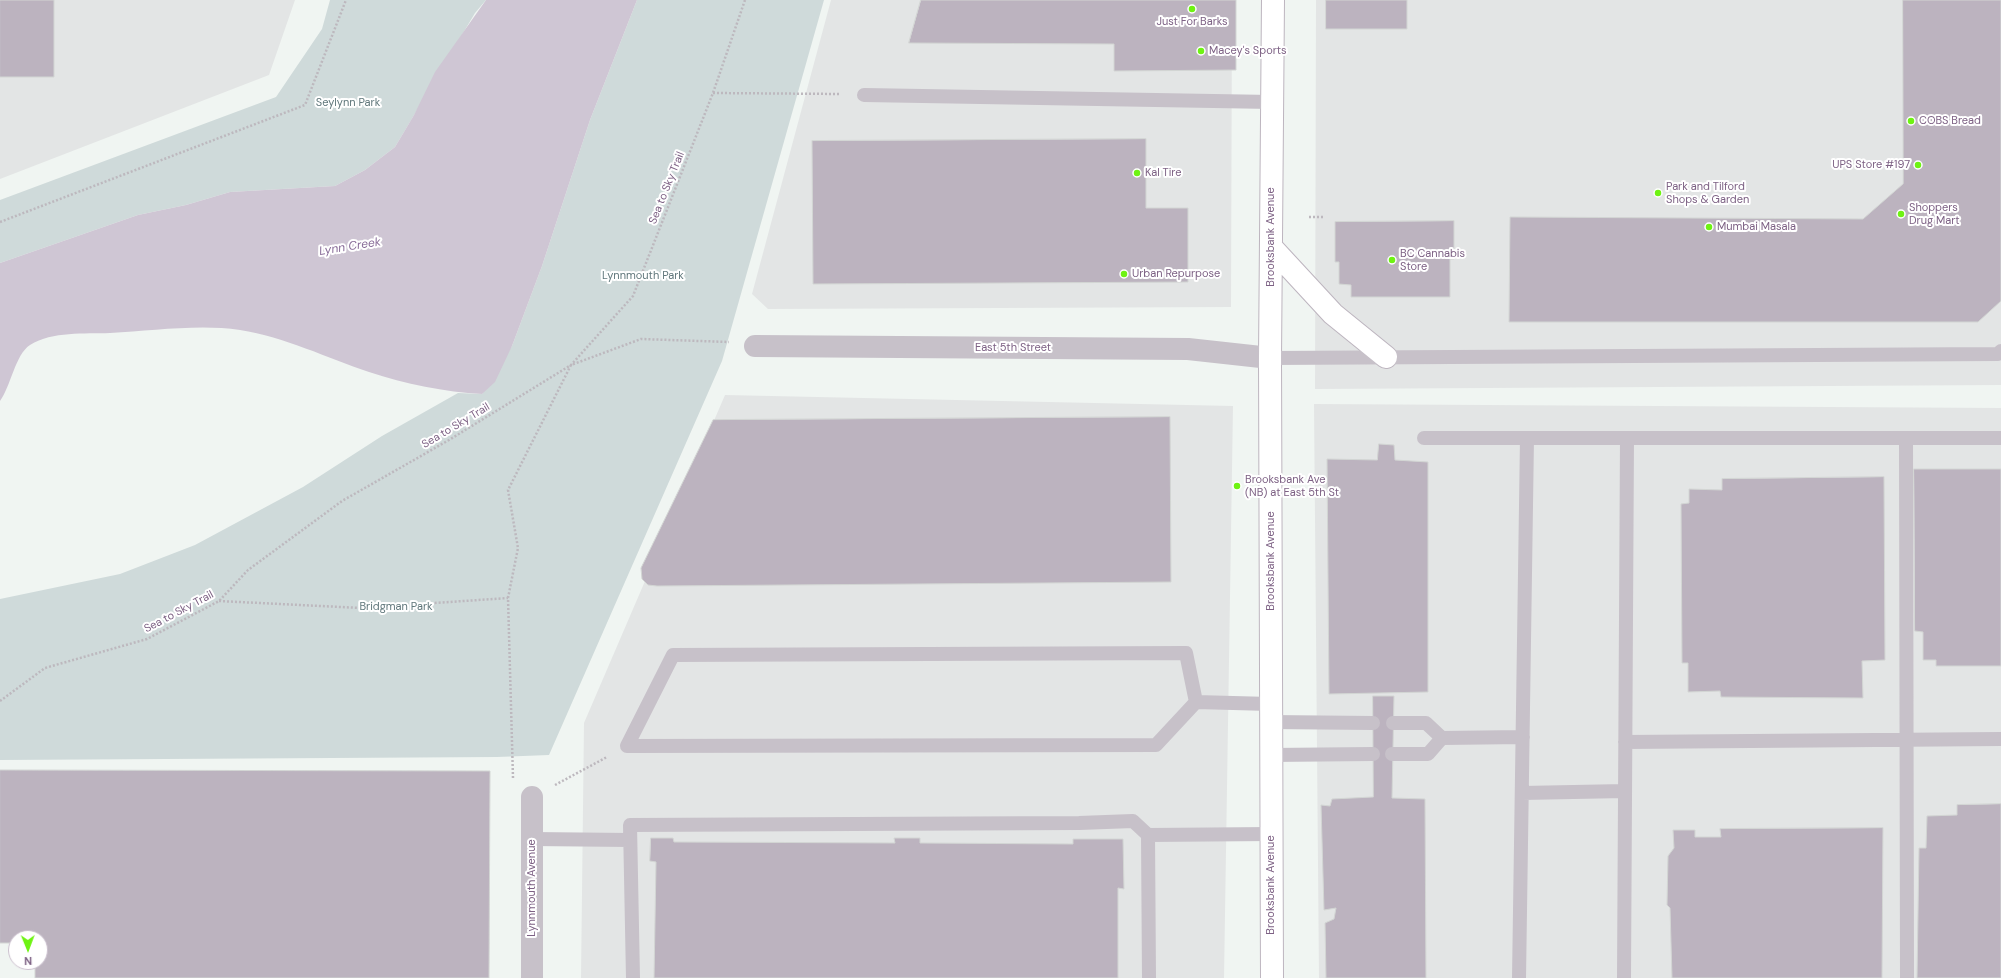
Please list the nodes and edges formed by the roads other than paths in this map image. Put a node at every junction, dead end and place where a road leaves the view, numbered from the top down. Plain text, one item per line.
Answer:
1 (1273, 0) edge
2 (864, 95) road end
3 (1272, 102) junction
4 (1272, 248) junction
5 (755, 346) dead end
6 (2001, 352) edge
7 (1386, 357) junction
8 (1270, 358) junction
9 (1424, 438) dead end
10 (1527, 438) junction
11 (1628, 438) junction
12 (1906, 438) junction
13 (2001, 438) edge
14 (1196, 702) junction
15 (1270, 713) junction
16 (1373, 723) dead end
17 (1393, 723) dead end
18 (1523, 737) junction
19 (1442, 738) junction
20 (1906, 739) junction
21 (2001, 739) edge
22 (1625, 742) junction
23 (1373, 754) dead end
24 (1392, 754) dead end
25 (1271, 755) junction
26 (1625, 791) junction
27 (1522, 793) junction
28 (532, 797) road end
29 (1271, 834) junction
30 (1148, 835) junction
31 (532, 839) junction
32 (630, 840) junction
33 (532, 978) edge
34 (633, 978) edge
35 (1150, 978) edge
36 (1272, 978) edge
37 (1519, 978) edge
38 (1624, 978) edge
39 (1907, 978) edge

1 - 3 main road, Brooksbank Avenue
2 - 3 lane
3 - 4 main road, Brooksbank Avenue
4 - 7 main road
4 - 8 main road, Brooksbank Avenue
5 - 8 street, East 5th Street
6 - 7 lane
7 - 8 lane
8 - 15 main road, Brooksbank Avenue
9 - 10 lane
10 - 11 lane
10 - 18 lane
11 - 12 lane
11 - 22 lane
12 - 13 lane
12 - 20 lane
14 - 14 lane
14 - 15 lane
15 - 16 lane
15 - 25 main road, Brooksbank Avenue
17 - 19 lane
18 - 19 lane
18 - 27 lane
19 - 24 lane
20 - 21 lane
20 - 22 lane
20 - 39 lane
22 - 26 lane
23 - 25 lane
25 - 29 main road, Brooksbank Avenue
26 - 27 lane
26 - 38 lane
27 - 37 lane
28 - 31 street, Lynnmouth Avenue
29 - 30 lane
29 - 36 main road, Brooksbank Avenue
30 - 32 lane
30 - 35 lane
31 - 32 lane
31 - 33 street, Lynnmouth Avenue
32 - 34 lane

